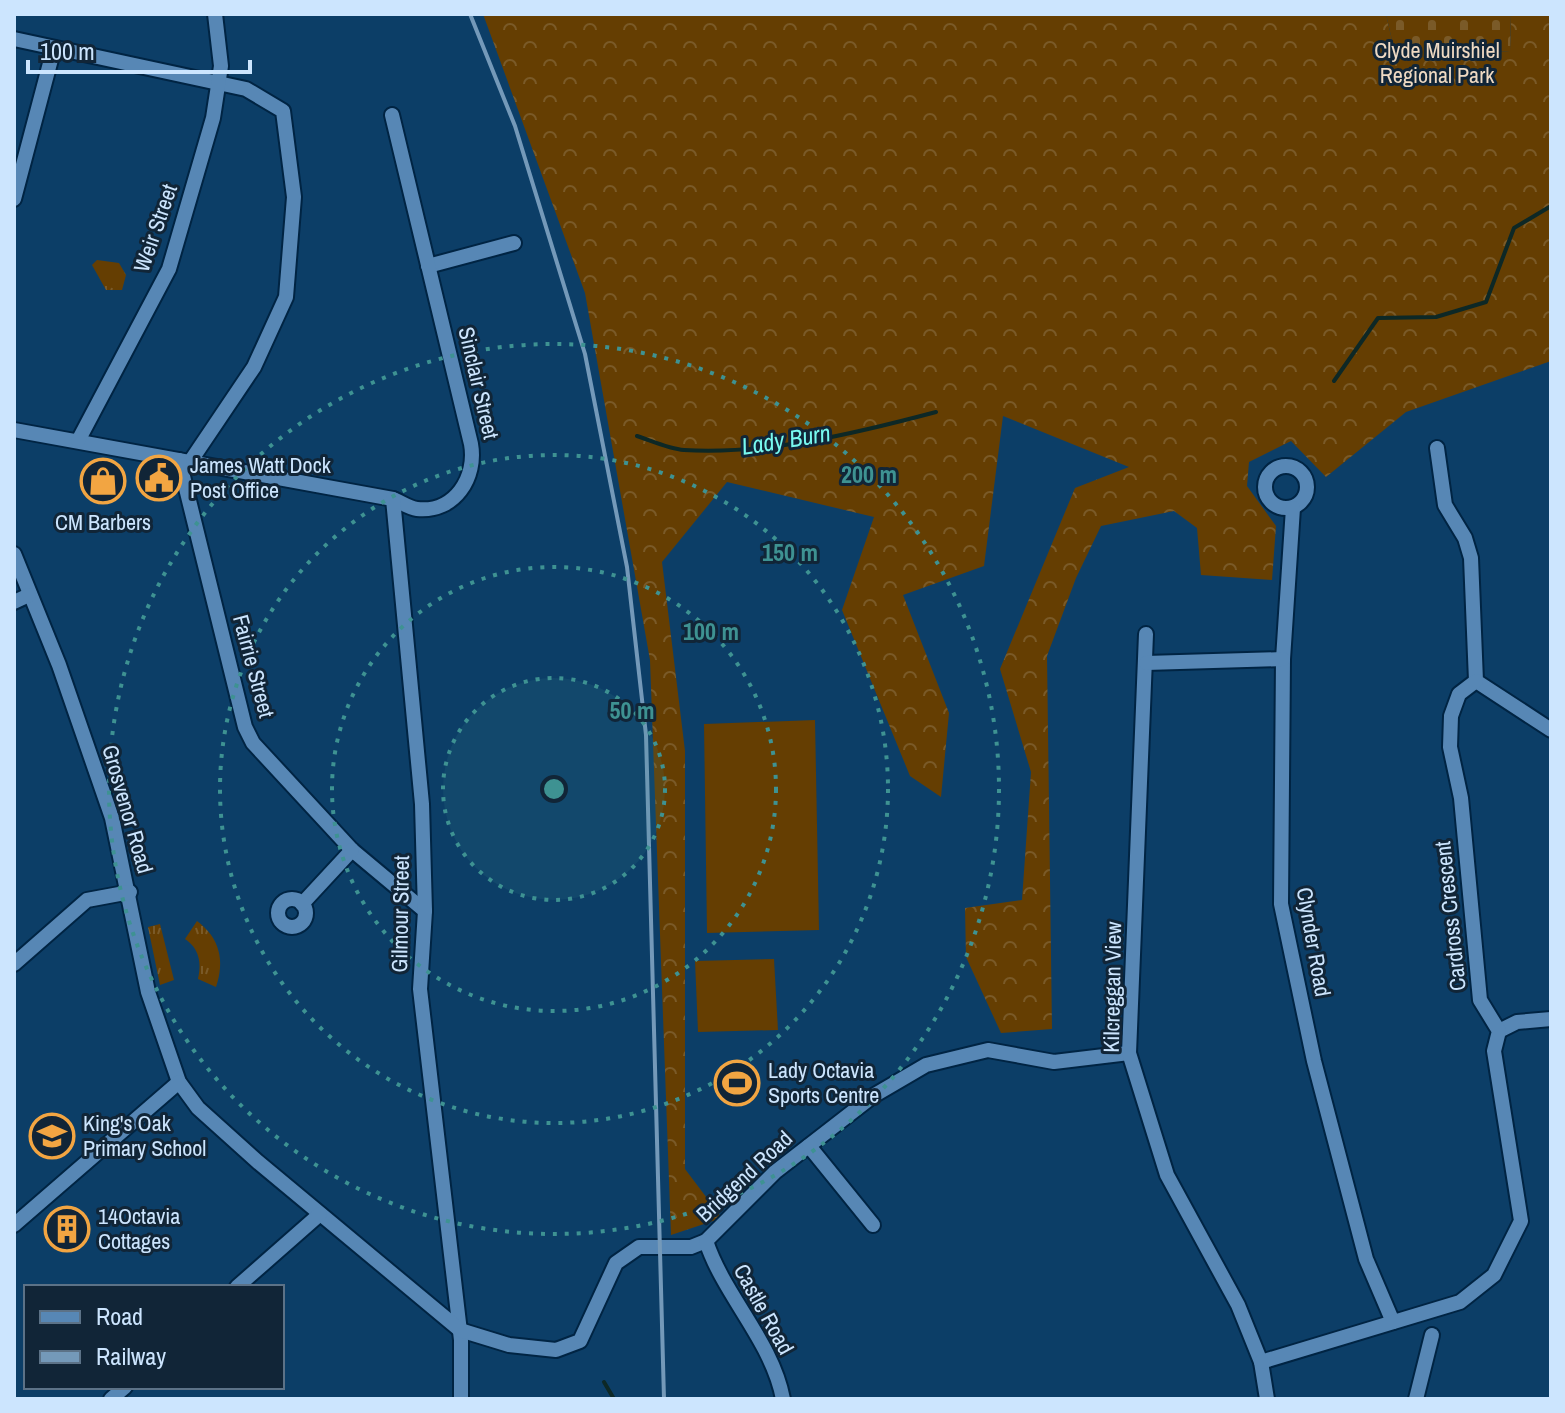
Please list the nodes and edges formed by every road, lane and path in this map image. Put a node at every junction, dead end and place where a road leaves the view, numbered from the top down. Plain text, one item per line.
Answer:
1 (215, 14) edge
2 (14, 39) edge
3 (54, 48) junction
4 (218, 86) junction
5 (392, 115) dead end
6 (14, 199) edge
7 (514, 243) dead end
8 (428, 266) junction
9 (14, 430) edge
10 (78, 441) junction
11 (1437, 448) dead end
12 (184, 461) junction
13 (393, 499) junction
14 (1293, 508) dead end
15 (14, 554) edge
16 (29, 595) junction
17 (14, 602) edge
18 (1146, 634) dead end
19 (1283, 659) junction
20 (1146, 663) junction
21 (1476, 681) junction
22 (1551, 730) edge
23 (352, 850) junction
24 (130, 892) junction
25 (302, 904) dead end
26 (425, 911) junction
27 (14, 964) edge
28 (1551, 1019) edge
29 (1499, 1031) junction
30 (1129, 1053) junction
31 (179, 1082) junction
32 (809, 1146) junction
33 (320, 1214) junction
34 (14, 1225) edge
35 (873, 1225) dead end
36 (706, 1241) junction
37 (239, 1285) edge
38 (1393, 1322) junction
39 (460, 1330) junction
40 (1432, 1335) dead end
41 (1261, 1362) junction
42 (461, 1399) edge
43 (783, 1399) edge
44 (1267, 1399) edge
45 (1416, 1399) edge

1 - 4 street, Weir Street
2 - 3 street
3 - 4 street
3 - 6 street
4 - 10 street, Weir Street
4 - 12 street
5 - 8 street, Sinclair Street
7 - 8 street
8 - 13 street, Sinclair Street
9 - 10 street, Sinclair Street
10 - 12 street, Sinclair Street
11 - 21 street
12 - 13 street, Sinclair Street
12 - 23 street, Fairrie Street
13 - 26 street, Gilmour Street
14 - 19 street, Clynder Road
15 - 16 street, Grosvenor Road
16 - 17 street
16 - 24 street, Grosvenor Road
18 - 20 street, Kilcreggan View
19 - 20 street
19 - 38 street, Clynder Road
20 - 30 street, Kilcreggan View
21 - 22 street
21 - 29 street, Cardross Crescent
23 - 25 street
23 - 26 street, Fairrie Street
24 - 27 street
24 - 31 street, Grosvenor Road
26 - 39 street, Gilmour Street
28 - 29 street
29 - 38 street
30 - 32 street, Bridgend Road
30 - 41 street, Kilcreggan View
31 - 33 street, Bridgend Road
31 - 34 street
32 - 35 street
32 - 36 street, Bridgend Road
33 - 37 street
33 - 39 street, Bridgend Road
36 - 39 street, Bridgend Road
36 - 43 street, Castle Road
38 - 41 street
39 - 42 street, Gilmour Street
40 - 45 street
41 - 44 street, Kilcreggan View

